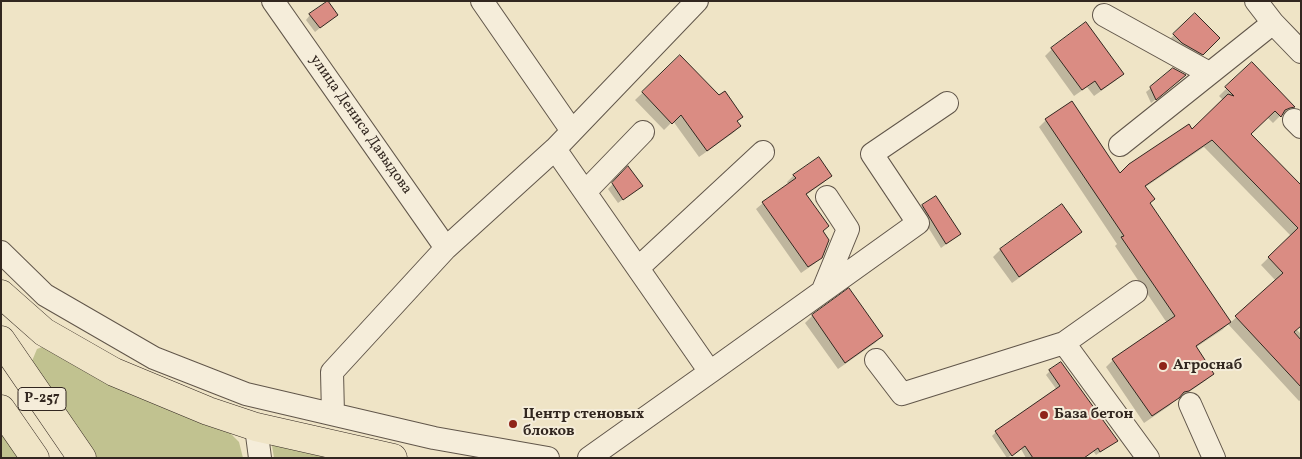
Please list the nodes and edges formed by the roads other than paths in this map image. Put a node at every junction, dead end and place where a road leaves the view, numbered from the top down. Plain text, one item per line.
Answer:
1 (273, 1) edge
2 (482, 1) edge
3 (1256, 1) edge
4 (695, 2) edge
5 (1104, 15) dead end
6 (1273, 23) junction
7 (1301, 52) edge
8 (1210, 73) junction
9 (947, 103) dead end
10 (572, 130) junction
11 (643, 132) dead end
12 (1120, 145) dead end
13 (555, 149) junction
14 (763, 152) dead end
15 (585, 192) junction
16 (828, 198) dead end
17 (446, 248) junction
18 (1, 252) edge
19 (638, 268) junction
20 (823, 290) junction
21 (1136, 292) dead end
22 (1, 294) edge
23 (1, 340) edge
24 (1064, 343) junction
25 (876, 360) dead end
26 (710, 372) junction
27 (1190, 404) dead end
28 (1, 409) edge
29 (333, 414) junction
30 (256, 427) junction
31 (35, 458) edge
32 (82, 458) edge
33 (260, 458) edge
34 (393, 458) edge
35 (548, 458) edge
36 (589, 458) edge
37 (1148, 458) edge
38 (1214, 458) edge

1 - 17 street, улица Дениса Давыдова
2 - 10 street
3 - 6 street
4 - 10 street
5 - 8 street
6 - 7 street
6 - 8 street
8 - 12 street
9 - 20 street
10 - 13 street
11 - 15 street
13 - 15 street
13 - 17 street
14 - 19 street
15 - 19 street
16 - 20 street
17 - 29 street
18 - 29 street
19 - 26 street
20 - 26 street
21 - 24 street
22 - 30 main road
23 - 32 main road, Р-257
24 - 25 street
24 - 37 street
26 - 36 street
27 - 38 street
28 - 31 main road, Р-257
29 - 35 street
30 - 33 street
30 - 34 main road

